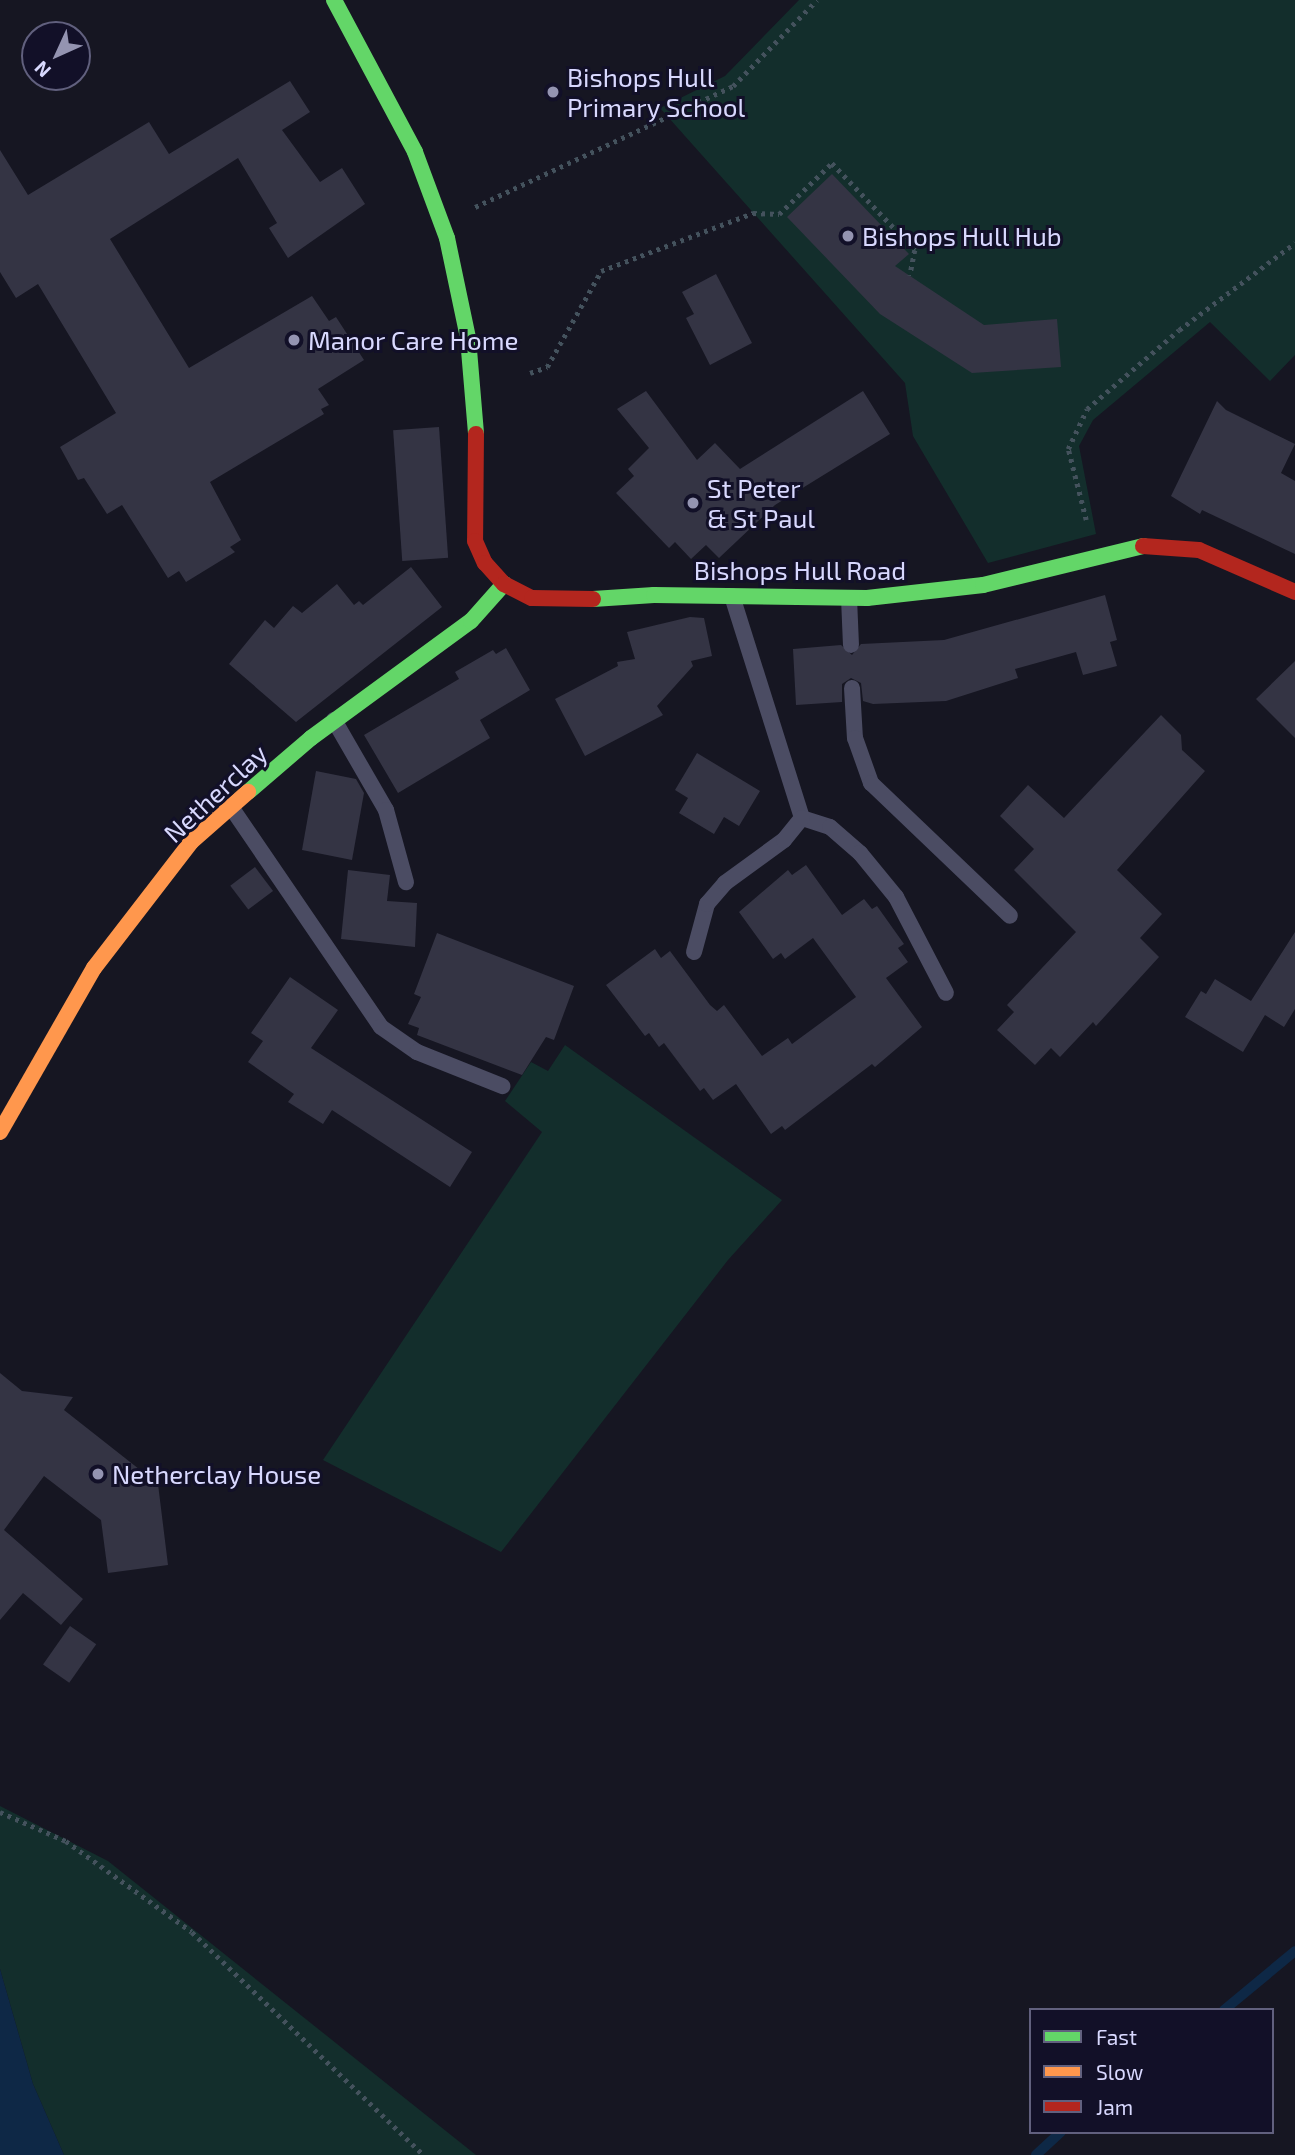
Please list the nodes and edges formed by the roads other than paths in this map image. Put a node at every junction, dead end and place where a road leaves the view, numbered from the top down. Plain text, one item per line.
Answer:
1 (334, 0) edge
2 (504, 584) junction
3 (1295, 592) edge
4 (732, 596) junction
5 (849, 598) junction
6 (852, 645) dead end
7 (852, 688) dead end
8 (334, 720) junction
9 (231, 807) junction
10 (802, 818) junction
11 (406, 882) dead end
12 (1010, 916) dead end
13 (694, 952) dead end
14 (946, 993) dead end
15 (502, 1086) dead end
16 (0, 1132) edge

1 - 2 street
2 - 4 street, Bishops Hull Road
2 - 8 street, Netherclay
3 - 5 street, Bishops Hull Road
4 - 5 street, Bishops Hull Road
4 - 10 lane
5 - 6 lane
7 - 12 lane
8 - 9 street, Netherclay
8 - 11 lane
9 - 15 lane
9 - 16 street, Netherclay
10 - 13 lane
10 - 14 lane

